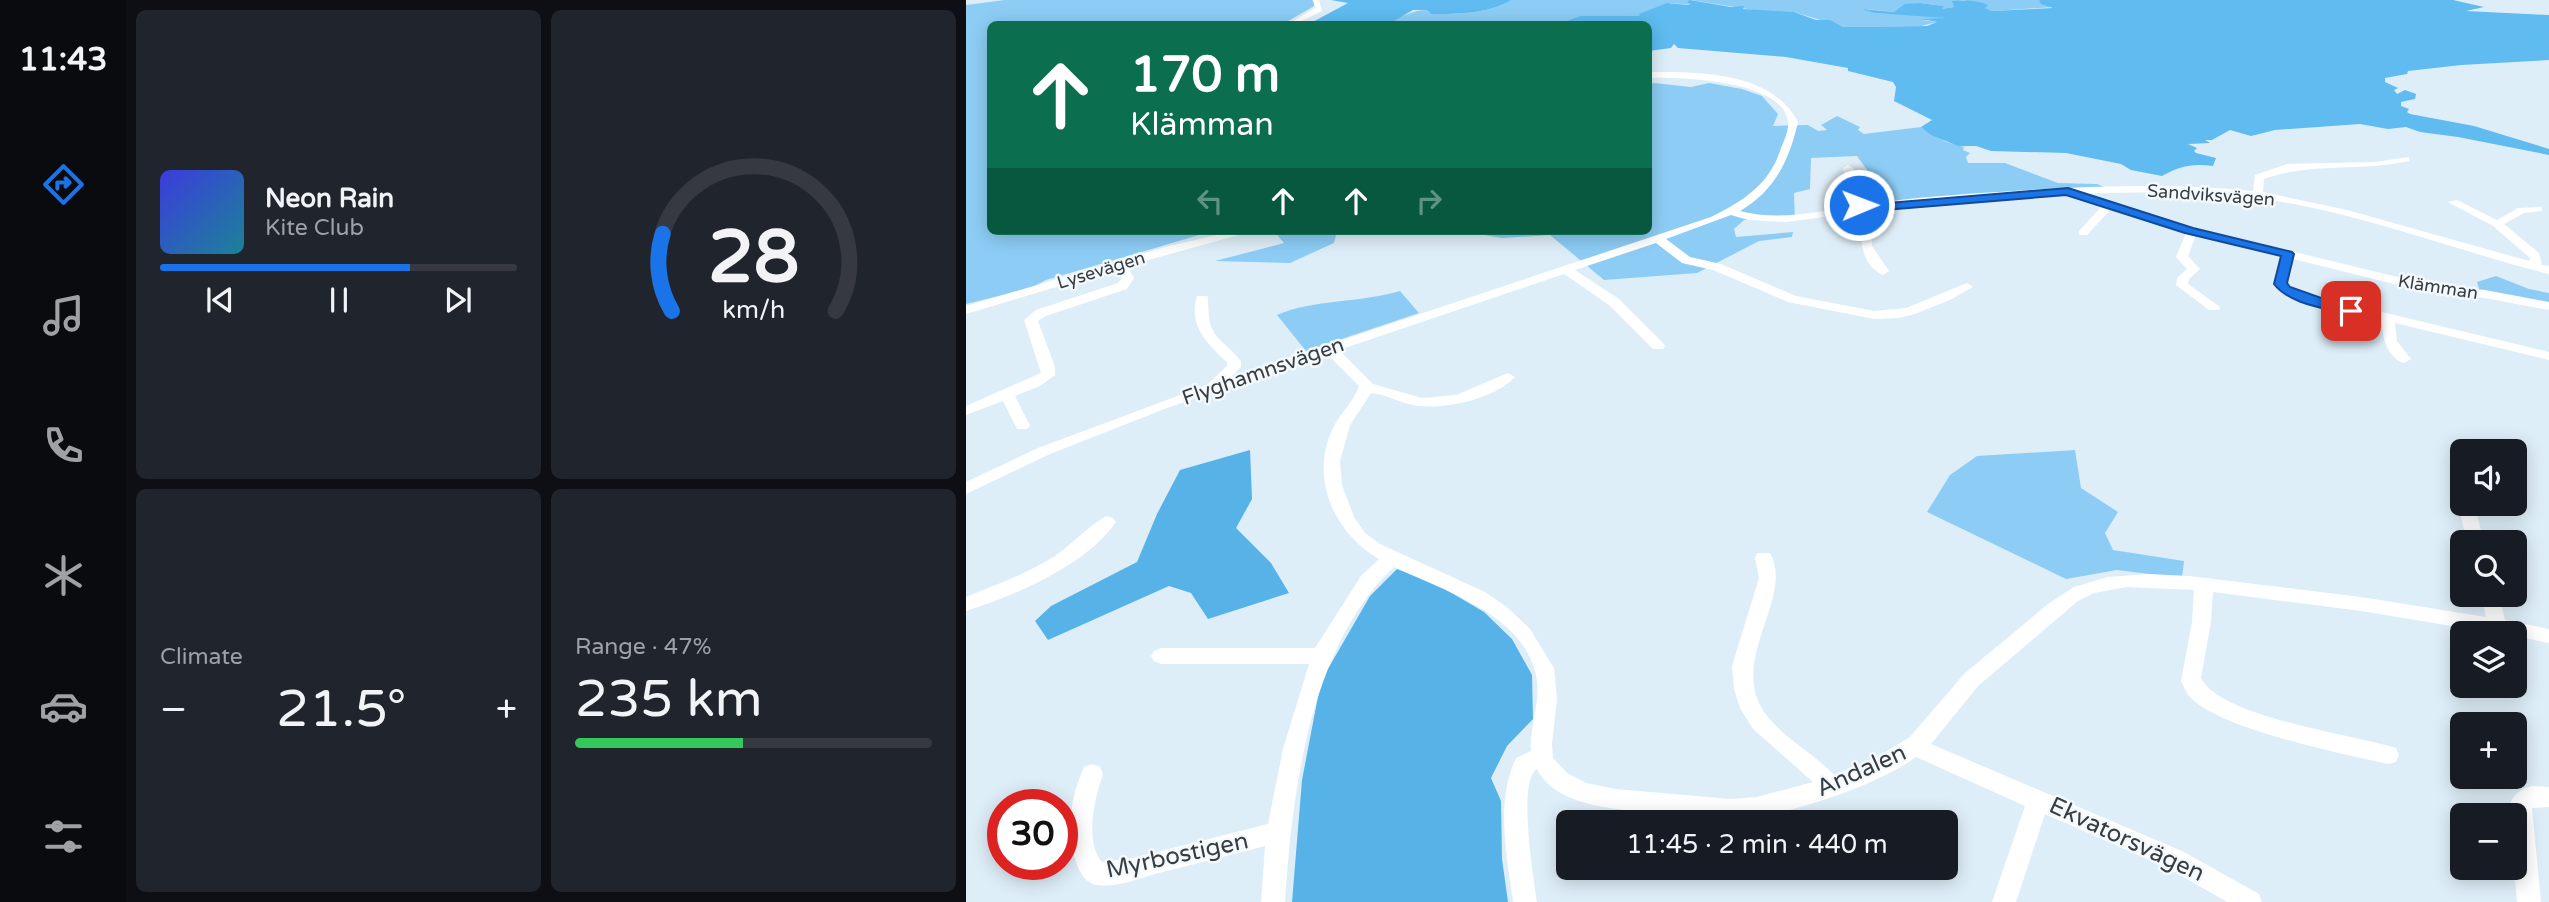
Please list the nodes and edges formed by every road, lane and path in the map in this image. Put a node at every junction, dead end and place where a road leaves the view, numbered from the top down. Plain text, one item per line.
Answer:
1 (1316, 0) edge
2 (1297, 21) edge
3 (1652, 75) edge
4 (2405, 159) dead end
5 (1848, 168) dead end
6 (2068, 191) junction
7 (2258, 195) junction
8 (2453, 202) dead end
9 (2108, 206) junction
10 (1863, 208) junction
11 (2538, 209) dead end
12 (1731, 212) junction
13 (2497, 224) junction
14 (2192, 231) junction
15 (2083, 233) dead end
16 (1232, 235) edge
17 (1658, 239) junction
18 (2288, 254) junction
19 (1120, 265) junction
20 (2531, 266) junction
21 (2549, 268) edge
22 (1566, 270) junction
23 (1883, 271) dead end
24 (1967, 287) dead end
25 (1202, 299) dead end
26 (2549, 306) edge
27 (2214, 307) dead end
28 (966, 310) edge
29 (2388, 320) junction
30 (1658, 346) dead end
31 (1330, 349) junction
32 (2547, 356) edge
33 (2404, 359) dead end
34 (1508, 377) dead end
35 (1214, 388) junction
36 (1367, 389) junction
37 (1007, 395) junction
38 (966, 411) edge
39 (1022, 426) dead end
40 (966, 489) edge
41 (1107, 522) dead end
42 (1393, 557) junction
43 (1765, 557) dead end
44 (2203, 585) junction
45 (966, 604) edge
46 (2474, 621) edge
47 (2527, 631) edge
48 (2549, 636) edge
49 (1161, 656) dead end
50 (1321, 656) junction
51 (1916, 745) junction
52 (2388, 755) dead end
53 (1541, 757) junction
54 (1092, 774) dead end
55 (1830, 786) junction
56 (2549, 797) edge
57 (2039, 799) junction
58 (1278, 832) junction
59 (1273, 902) edge
60 (1524, 902) edge
61 (2004, 902) edge
62 (2250, 902) edge
63 (2529, 902) edge

1 - 2 street
3 - 12 street, Flyghamnsvägen
4 - 7 street
5 - 10 street
6 - 7 street, Sandviksvägen
6 - 9 street, Klämman
6 - 10 street, Sandviksvägen
7 - 20 street, Sandviksvägen
8 - 13 street
9 - 14 street, Klämman
9 - 15 street
10 - 12 street, Sandviksvägen
10 - 23 street
11 - 13 street
12 - 17 street, Flyghamnsvägen
13 - 20 street
14 - 18 street, Klämman
14 - 27 street
16 - 19 street, Lysevägen
17 - 22 street, Flyghamnsvägen
17 - 24 street
18 - 26 street, Klämman
18 - 29 street, Klämman
19 - 28 street, Lysevägen
19 - 37 street
20 - 21 street, Sandviksvägen
22 - 30 street
22 - 31 street, Flyghamnsvägen
25 - 35 street
29 - 32 street, Klämman
29 - 33 street, Klämman
31 - 35 street, Flyghamnsvägen
31 - 36 street
34 - 36 street
35 - 40 street, Flyghamnsvägen
36 - 42 street
37 - 38 street
37 - 39 street
41 - 45 street
42 - 50 street, Myrbostigen
42 - 53 street
43 - 55 street
44 - 46 street, Andalen
44 - 51 street, Andalen
44 - 52 street
47 - 48 street, Andalen
49 - 50 street
50 - 58 street, Myrbostigen
51 - 55 street, Andalen
51 - 57 street, Ekvatorsvägen
53 - 55 street, Andalen
53 - 60 street
54 - 58 street, Myrbostigen
56 - 63 street
57 - 61 street, Ekvatorsvägen
57 - 62 street, Ekvatorsvägen
58 - 59 street, Myrbostigen

